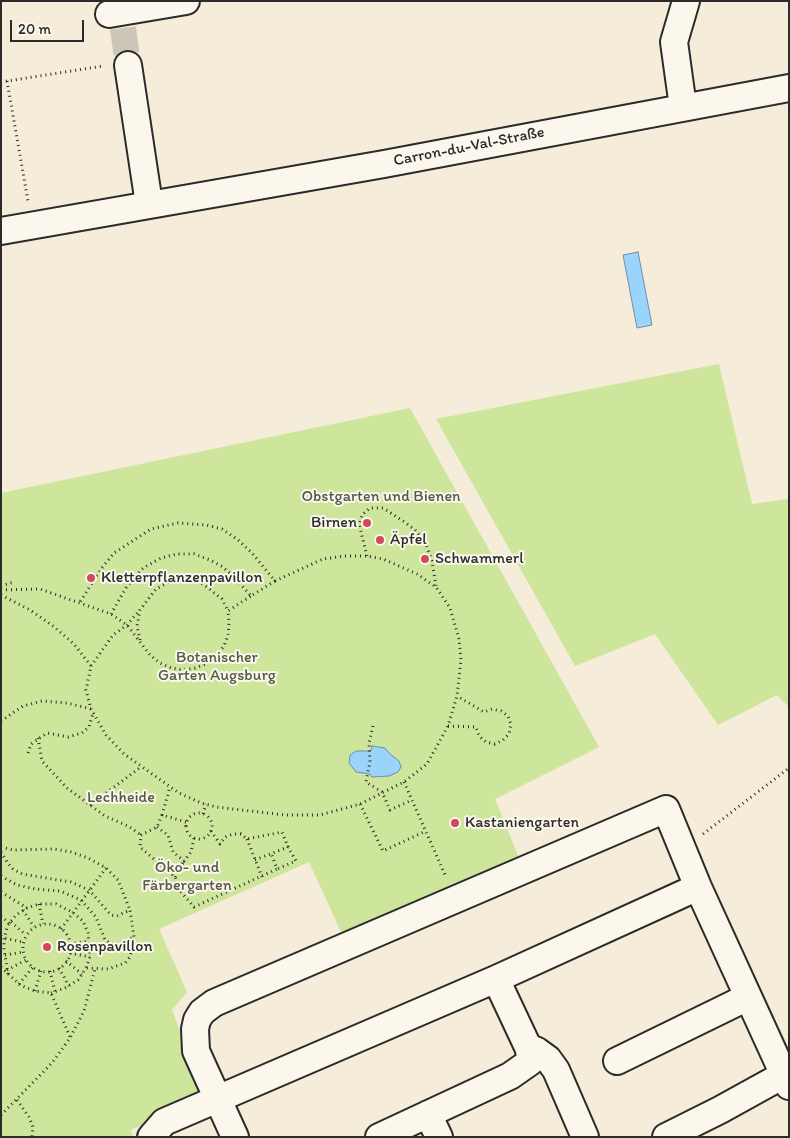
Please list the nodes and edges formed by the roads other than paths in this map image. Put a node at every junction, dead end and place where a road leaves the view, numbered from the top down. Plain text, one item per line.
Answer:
1 (186, 1) edge
2 (686, 1) edge
3 (117, 18) dead end
4 (120, 65) tunnel mouth
5 (789, 88) edge
6 (683, 107) junction
7 (149, 204) junction
8 (1, 231) edge
9 (698, 887) junction
10 (496, 979) junction
11 (748, 997) junction
12 (528, 1047) junction
13 (617, 1061) dead end
14 (787, 1078) edge
15 (218, 1097) junction
16 (434, 1125) edge
17 (151, 1137) edge
18 (235, 1137) edge
19 (379, 1137) edge
20 (585, 1137) edge
21 (666, 1137) edge

1 - 3 street
2 - 6 street
4 - 7 street
5 - 6 street, Carron-du-Val-Straße
6 - 7 street, Carron-du-Val-Straße
7 - 8 street, Carron-du-Val-Straße
9 - 10 street
9 - 11 street
9 - 15 street
10 - 12 street
10 - 15 street
11 - 13 street
11 - 14 street
12 - 16 street
12 - 20 street
14 - 21 street
15 - 17 street
15 - 18 street
16 - 19 street

